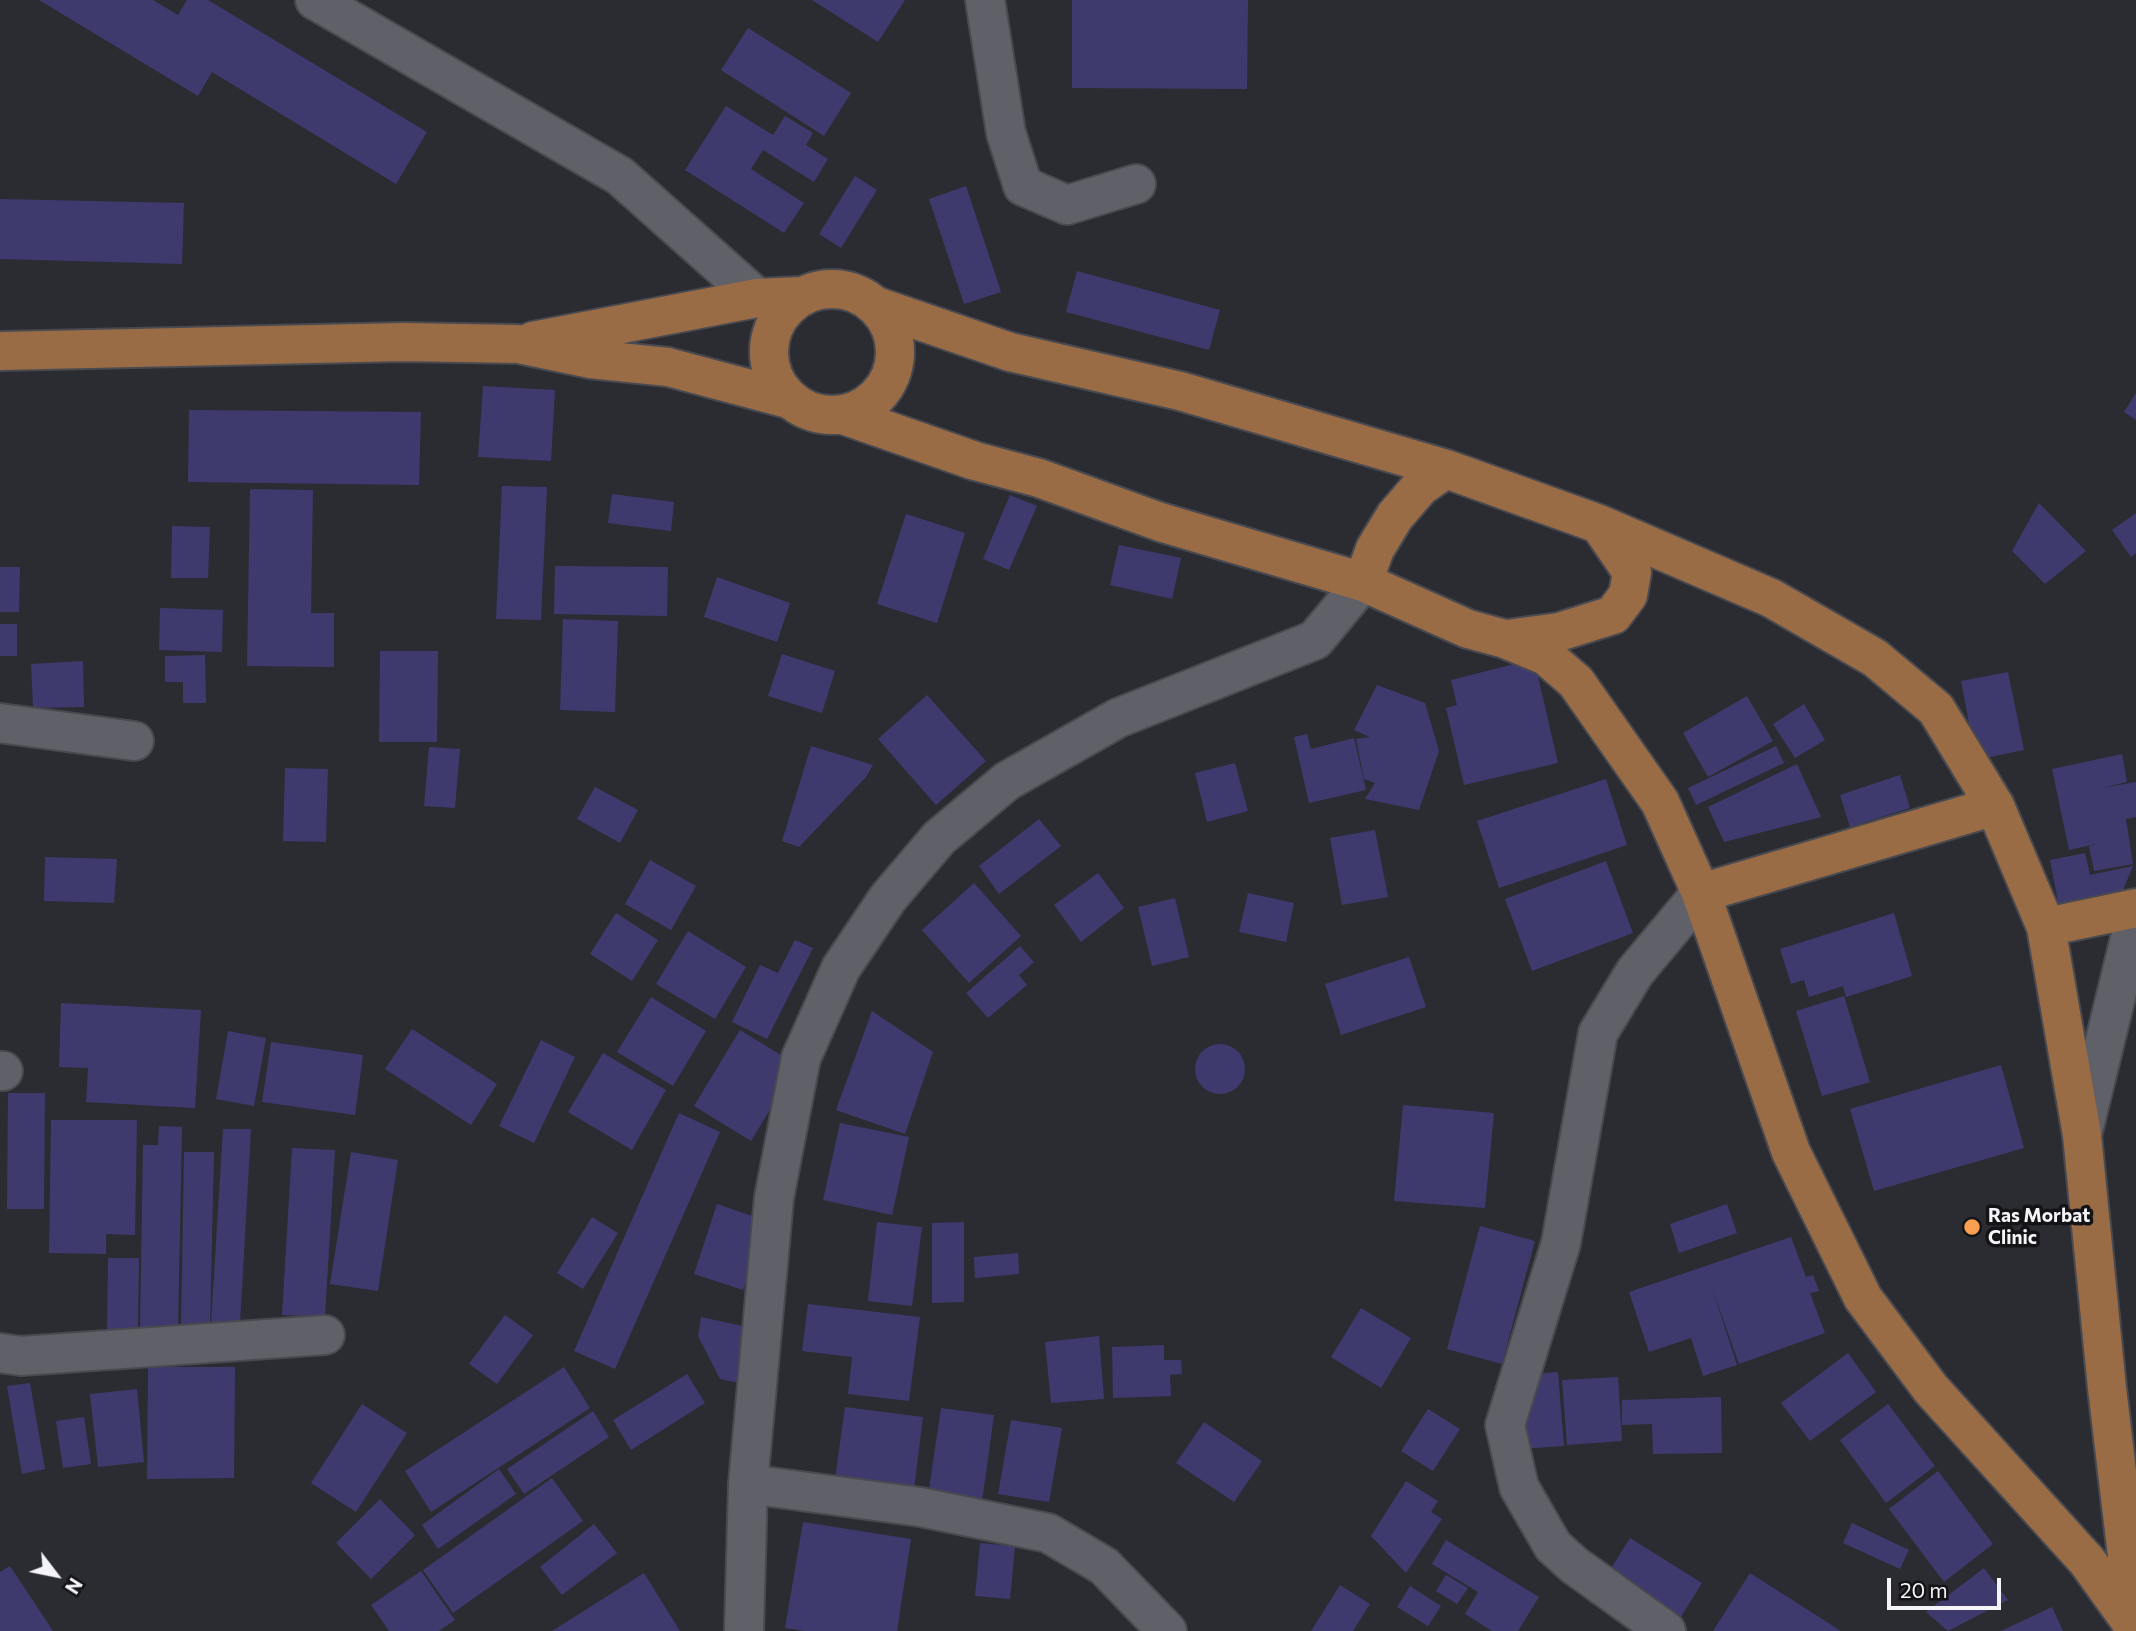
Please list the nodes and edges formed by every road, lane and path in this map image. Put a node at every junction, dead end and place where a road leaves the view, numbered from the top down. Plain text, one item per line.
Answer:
1 (985, 0) edge
2 (328, 3) edge
3 (1136, 184) dead end
4 (802, 296) junction
5 (757, 298) junction
6 (876, 306) junction
7 (518, 344) junction
8 (0, 351) edge
9 (788, 399) junction
10 (843, 415) junction
11 (1446, 469) junction
12 (1599, 524) junction
13 (1363, 582) junction
14 (1505, 639) junction
15 (0, 723) edge
16 (134, 741) dead end
17 (1995, 806) junction
18 (1701, 894) junction
19 (2136, 908) edge
20 (2136, 914) edge
21 (2046, 927) junction
22 (2082, 1135) junction
23 (325, 1335) dead end
24 (0, 1353) edge
25 (748, 1484) junction
26 (2135, 1629) edge
27 (744, 1631) edge
28 (1167, 1631) edge
29 (1666, 1631) edge

1 - 3 street
2 - 5 street
4 - 5 main road
4 - 6 main road
4 - 9 main road
5 - 7 main road
6 - 10 main road
6 - 11 main road
7 - 8 main road
7 - 9 main road
9 - 10 main road
10 - 13 main road
11 - 12 main road
11 - 13 main road
12 - 14 main road
12 - 17 main road
13 - 14 main road
13 - 25 street
14 - 18 main road
15 - 16 street
17 - 18 main road
17 - 21 main road
18 - 26 main road
18 - 29 street
19 - 21 main road
20 - 22 street
21 - 22 main road
22 - 26 main road
23 - 24 street
25 - 27 street
25 - 28 street

